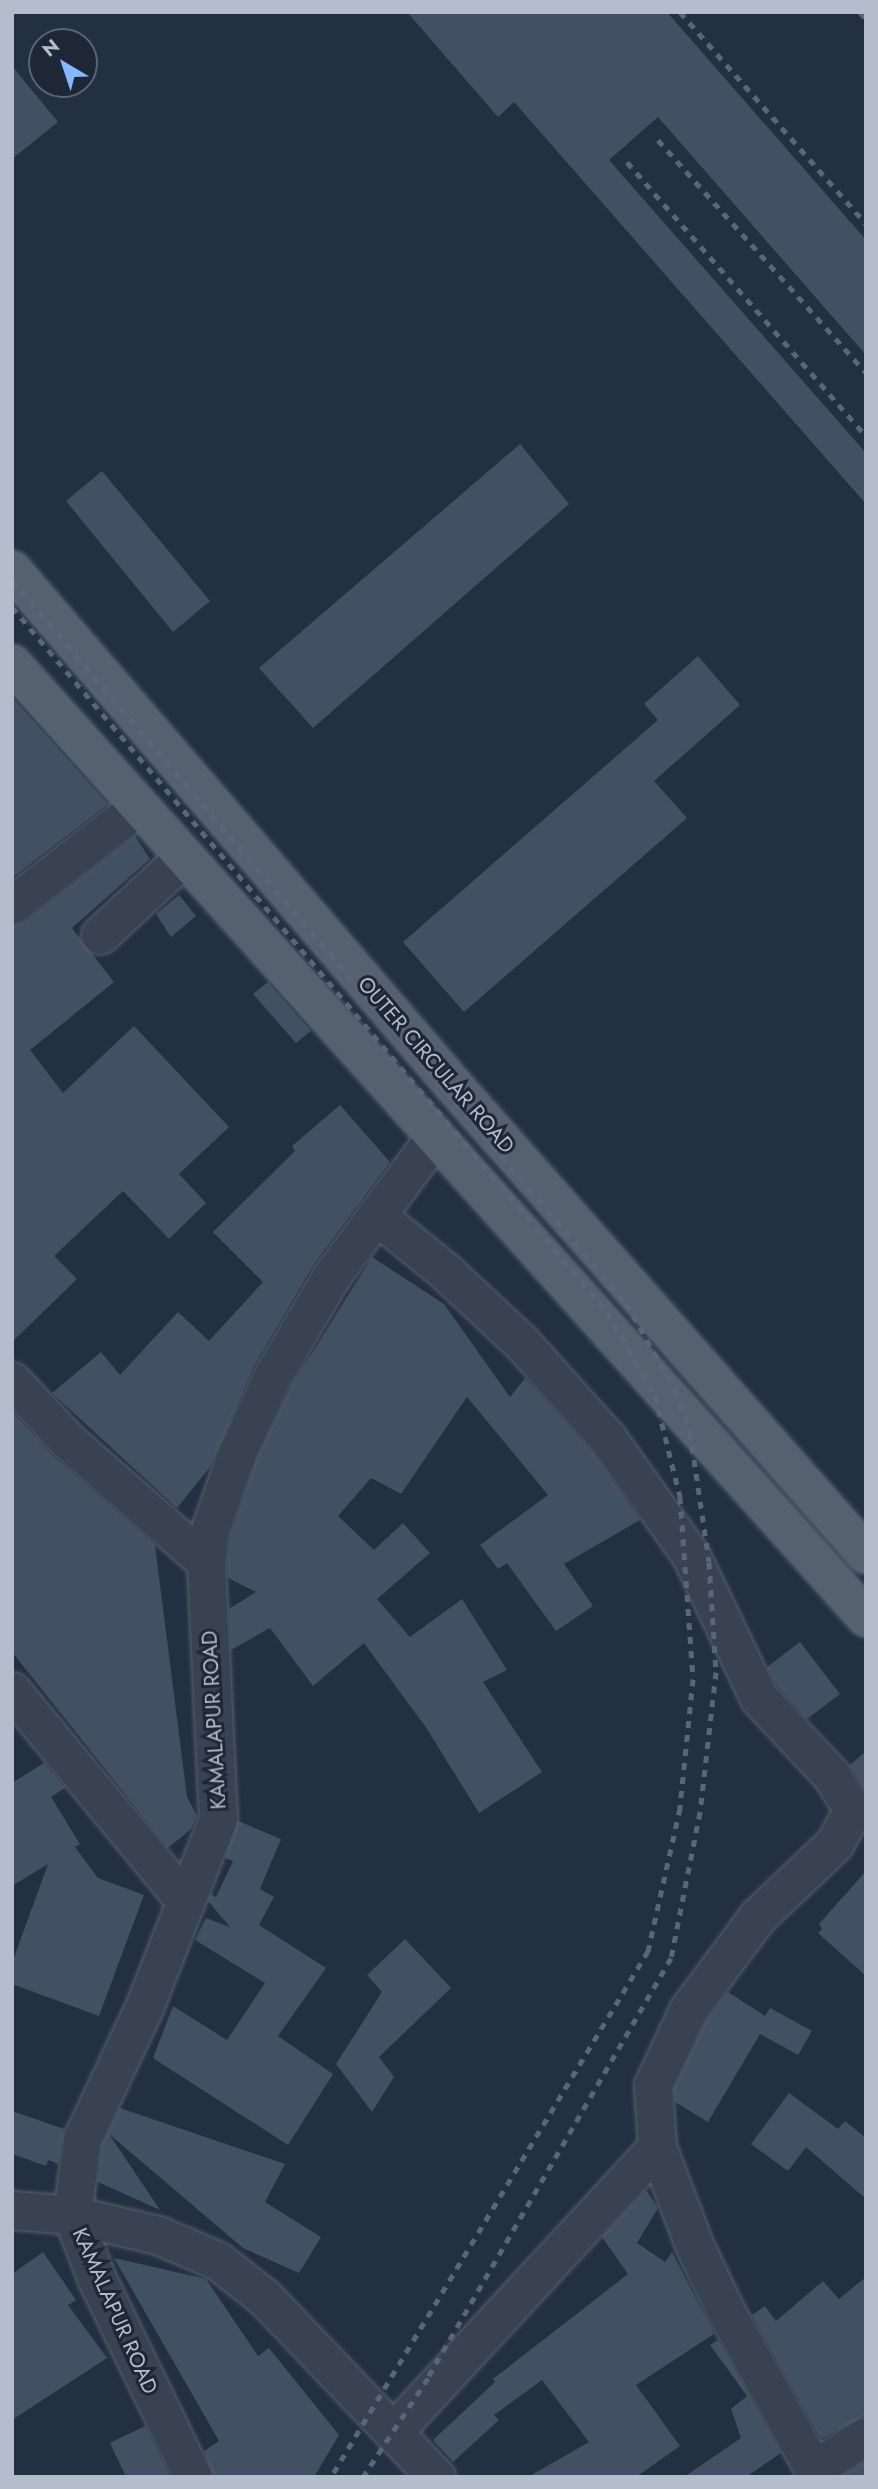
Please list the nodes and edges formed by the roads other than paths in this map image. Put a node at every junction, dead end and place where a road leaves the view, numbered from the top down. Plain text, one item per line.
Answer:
1 (12, 570) edge
2 (12, 664) edge
3 (138, 807) junction
4 (184, 857) junction
5 (12, 905) edge
6 (100, 934) dead end
7 (434, 1138) junction
8 (376, 1215) junction
9 (12, 1381) edge
10 (866, 1554) edge
11 (206, 1562) junction
12 (866, 1617) edge
13 (12, 1691) edge
14 (184, 1900) junction
15 (657, 2147) junction
16 (12, 2210) edge
17 (72, 2215) junction
18 (393, 2432) junction
19 (866, 2435) edge
20 (816, 2473) edge
21 (194, 2477) edge
22 (436, 2477) edge

1 - 10 main road, OUTER CIRCULAR ROAD
2 - 3 main road
3 - 4 main road
3 - 5 street
4 - 6 street
4 - 7 main road
7 - 8 street, KAMALAPUR ROAD
7 - 12 main road
8 - 11 street, KAMALAPUR ROAD
8 - 15 street
9 - 11 street
11 - 14 street, KAMALAPUR ROAD
13 - 14 street
14 - 17 street, KAMALAPUR ROAD
15 - 18 street
15 - 20 street
16 - 17 street
17 - 18 street
17 - 21 street, KAMALAPUR ROAD
18 - 22 street
19 - 20 street

